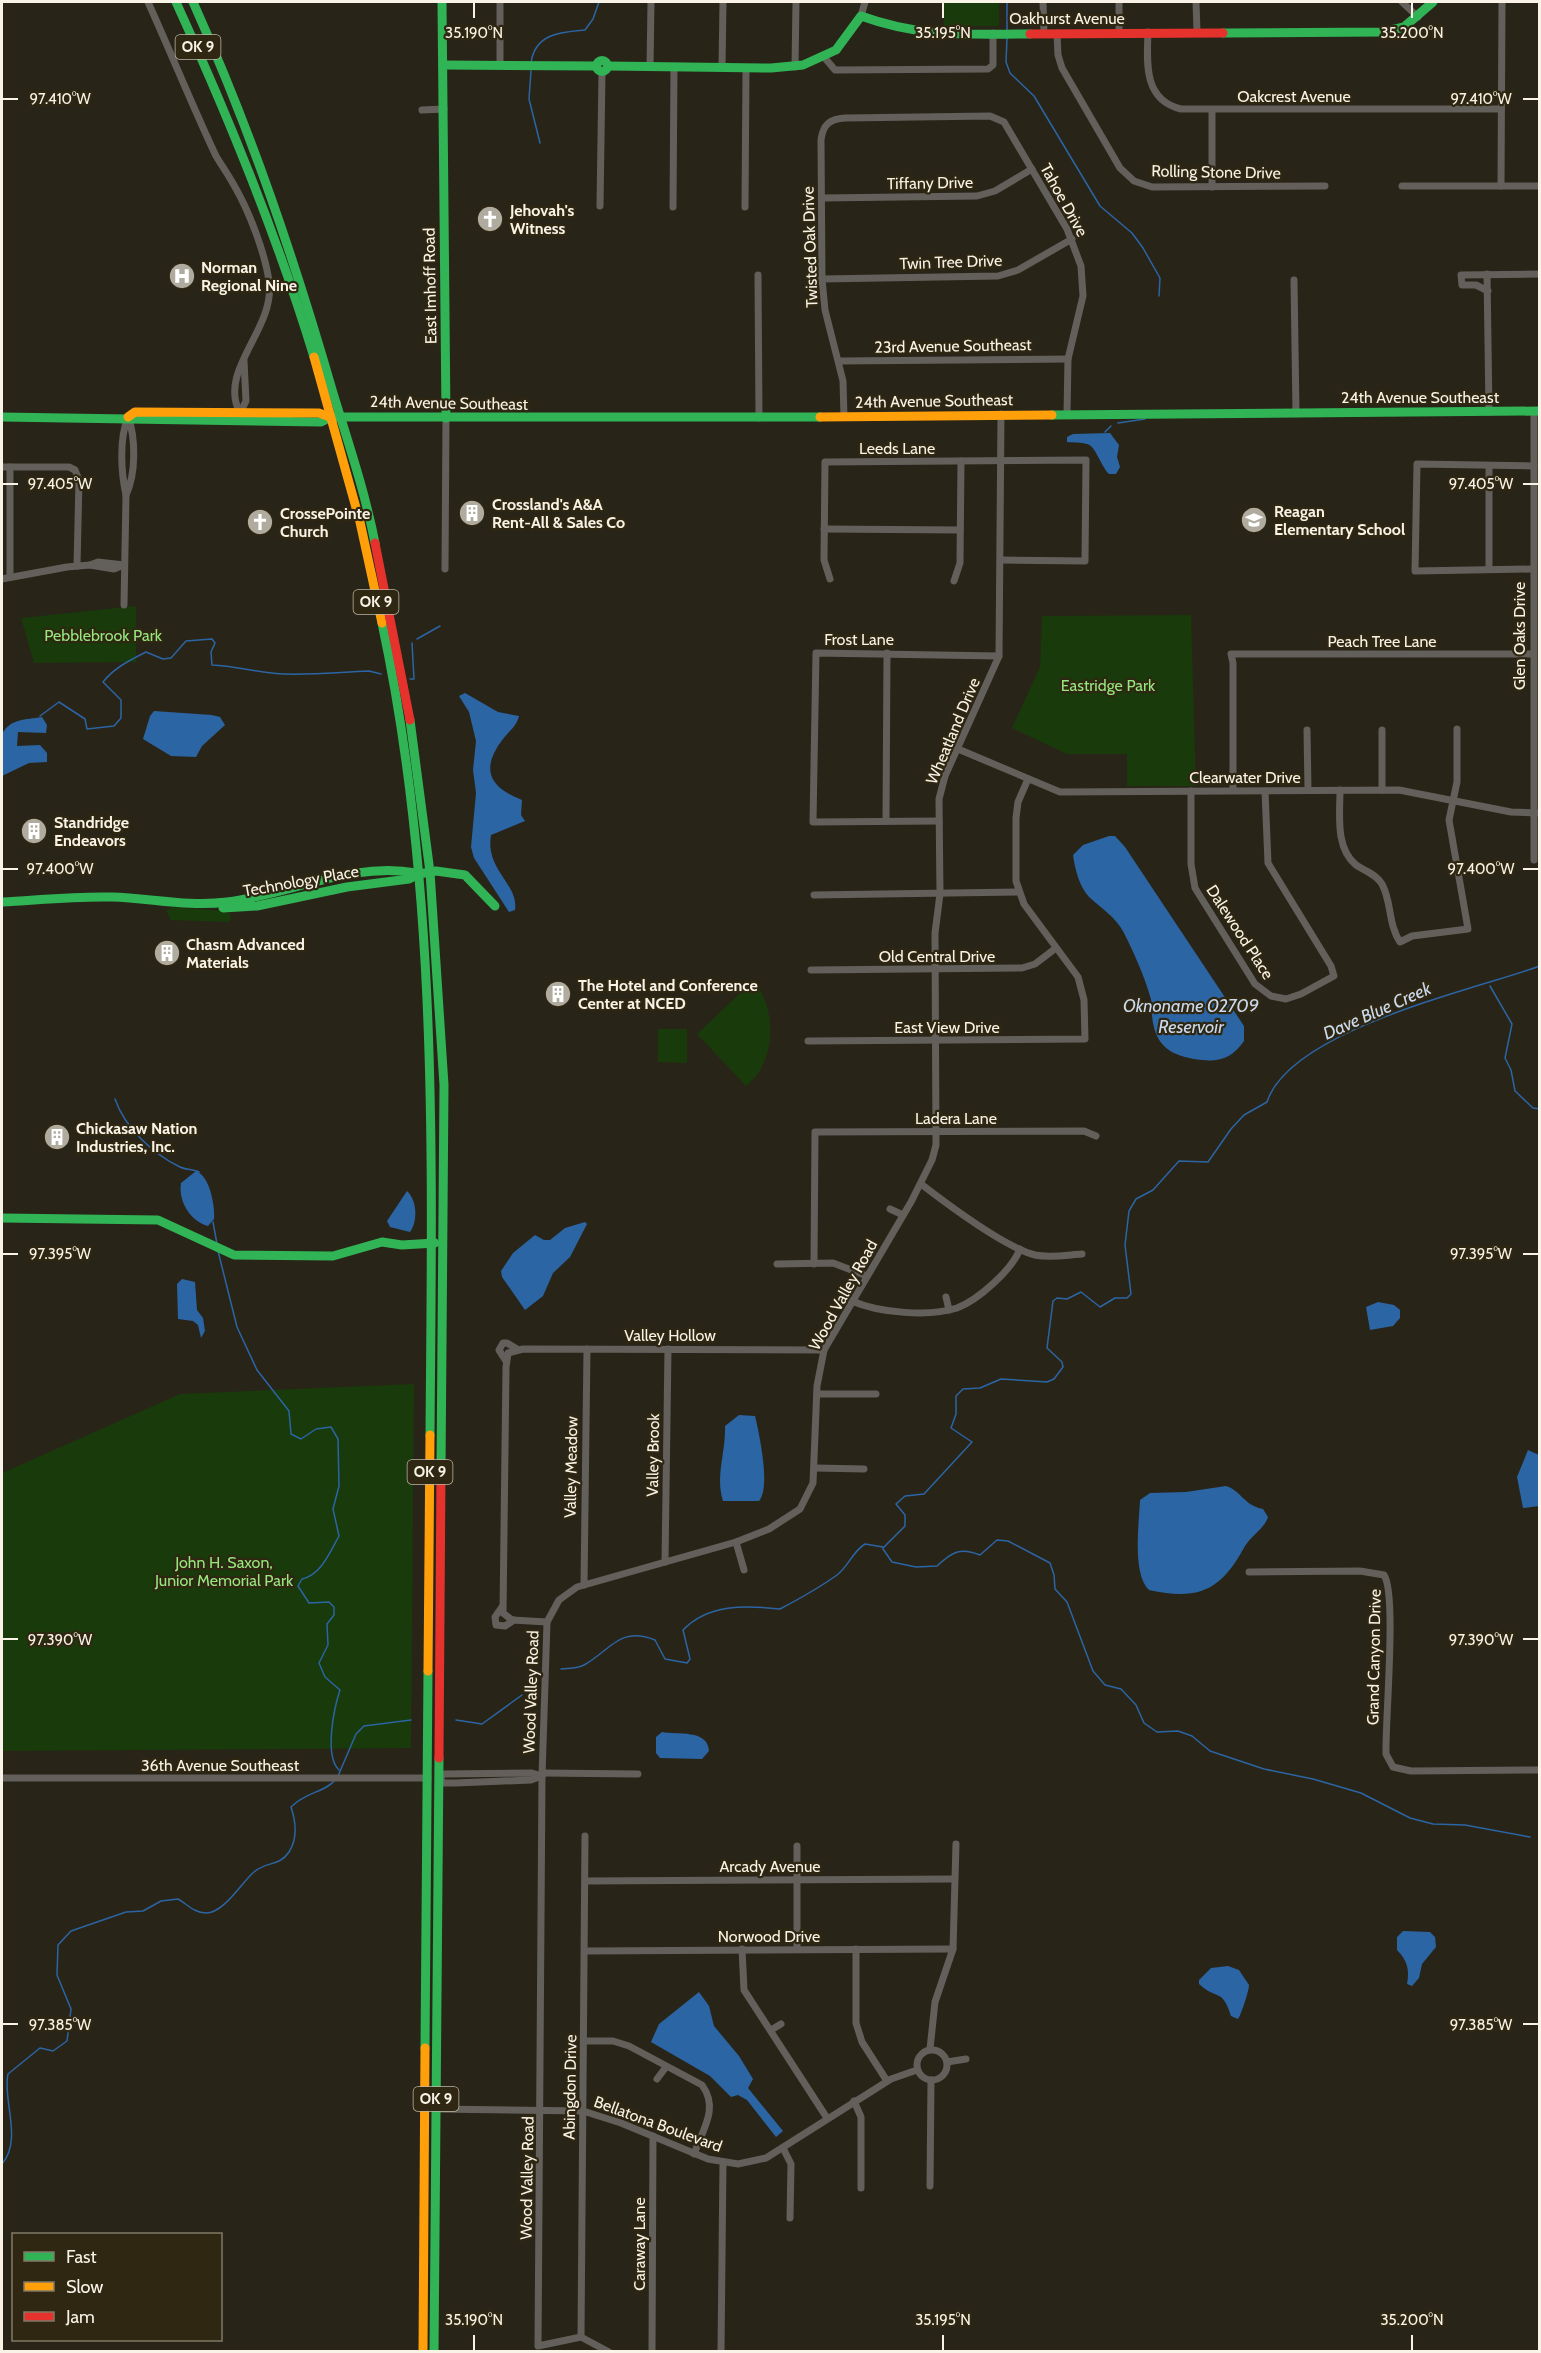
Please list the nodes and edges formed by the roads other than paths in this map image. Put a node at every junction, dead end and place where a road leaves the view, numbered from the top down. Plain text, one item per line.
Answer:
1 (148, 2) edge
2 (176, 2) edge
3 (193, 2) edge
4 (442, 2) edge
5 (500, 2) edge
6 (651, 2) edge
7 (723, 2) edge
8 (796, 2) edge
9 (866, 2) edge
10 (1043, 2) edge
11 (1119, 2) edge
12 (1196, 2) edge
13 (1402, 2) edge
14 (1433, 2) edge
15 (1502, 2) edge
16 (861, 16) junction
17 (1418, 16) junction
18 (1148, 32) junction
19 (1197, 32) junction
20 (993, 33) junction
21 (1044, 33) junction
22 (1057, 33) junction
23 (1119, 33) junction
24 (824, 57) junction
25 (443, 65) junction
26 (500, 65) junction
27 (651, 67) junction
28 (674, 67) junction
29 (722, 67) junction
30 (795, 67) junction
31 (602, 68) junction
32 (746, 68) junction
33 (444, 109) junction
34 (1501, 109) junction
35 (422, 110) dead end
36 (1212, 110) junction
37 (994, 117) joint
38 (1032, 169) junction
39 (1325, 186) dead end
40 (1402, 186) dead end
41 (1501, 186) junction
42 (1539, 186) edge
43 (1212, 187) junction
44 (822, 198) junction
45 (600, 206) dead end
46 (673, 207) dead end
47 (745, 207) dead end
48 (1072, 239) junction
49 (1487, 274) junction
50 (1539, 274) edge
51 (758, 275) dead end
52 (822, 279) junction
53 (1294, 280) dead end
54 (1488, 291) junction
55 (1068, 359) junction
56 (244, 361) junction
57 (839, 361) junction
58 (1537, 411) edge
59 (240, 412) junction
60 (1489, 412) junction
61 (1296, 413) junction
62 (1001, 414) junction
63 (1067, 414) junction
64 (2, 417) edge
65 (128, 417) junction
66 (334, 417) junction
67 (844, 417) junction
68 (446, 418) junction
69 (759, 418) junction
70 (1003, 460) junction
71 (961, 461) junction
72 (1489, 466) junction
73 (1534, 466) junction
74 (2, 467) edge
75 (10, 467) junction
76 (824, 529) junction
77 (960, 530) junction
78 (1001, 560) junction
79 (124, 565) junction
80 (77, 566) junction
81 (445, 569) dead end
82 (1489, 569) junction
83 (1533, 569) junction
84 (10, 577) junction
85 (2, 579) edge
86 (830, 579) dead end
87 (954, 581) dead end
88 (124, 605) dead end
89 (887, 653) junction
90 (1533, 654) junction
91 (999, 656) junction
92 (1457, 729) dead end
93 (1307, 730) dead end
94 (1382, 730) dead end
95 (958, 749) junction
96 (1028, 779) junction
97 (1233, 790) junction
98 (1308, 790) junction
99 (1340, 790) junction
100 (1382, 790) junction
101 (1191, 791) junction
102 (1265, 791) junction
103 (1453, 801) junction
104 (1536, 813) edge
105 (886, 821) junction
106 (939, 821) junction
107 (1534, 861) dead end
108 (430, 872) junction
109 (417, 873) junction
110 (1018, 892) junction
111 (940, 894) junction
112 (814, 895) dead end
113 (2, 902) edge
114 (495, 906) dead end
115 (1056, 948) junction
116 (935, 969) junction
117 (811, 970) dead end
118 (935, 1040) junction
119 (808, 1041) dead end
120 (936, 1132) junction
121 (1096, 1136) dead end
122 (921, 1184) junction
123 (890, 1209) dead end
124 (903, 1215) junction
125 (2, 1218) edge
126 (444, 1242) junction
127 (431, 1243) junction
128 (1020, 1249) junction
129 (1082, 1254) dead end
130 (777, 1264) dead end
131 (814, 1264) junction
132 (867, 1276) junction
133 (946, 1297) dead end
134 (852, 1301) junction
135 (949, 1310) junction
136 (517, 1349) junction
137 (587, 1349) junction
138 (668, 1349) junction
139 (824, 1350) junction
140 (506, 1361) junction
141 (817, 1394) junction
142 (876, 1394) dead end
143 (815, 1468) junction
144 (864, 1469) dead end
145 (736, 1542) junction
146 (665, 1562) junction
147 (744, 1570) dead end
148 (1249, 1572) dead end
149 (584, 1585) junction
150 (502, 1607) junction
151 (513, 1620) junction
152 (547, 1622) junction
153 (1539, 1770) edge
154 (638, 1774) dead end
155 (542, 1775) junction
156 (2, 1778) edge
157 (428, 1778) junction
158 (439, 1778) junction
159 (585, 1836) dead end
160 (956, 1844) dead end
161 (797, 1846) dead end
162 (954, 1879) junction
163 (797, 1880) junction
164 (585, 1881) junction
165 (742, 1949) junction
166 (797, 1949) junction
167 (856, 1949) junction
168 (953, 1949) junction
169 (585, 1951) junction
170 (781, 2024) dead end
171 (771, 2030) junction
172 (584, 2041) junction
173 (930, 2049) junction
174 (966, 2059) dead end
175 (947, 2062) junction
176 (666, 2067) junction
177 (917, 2070) junction
178 (657, 2079) dead end
179 (931, 2080) junction
180 (887, 2081) junction
181 (854, 2102) junction
182 (436, 2109) junction
183 (542, 2110) junction
184 (583, 2111) junction
185 (827, 2118) junction
186 (653, 2136) junction
187 (783, 2148) junction
188 (694, 2154) junction
189 (723, 2162) junction
190 (930, 2186) dead end
191 (861, 2188) dead end
192 (790, 2218) dead end
193 (581, 2337) junction
194 (423, 2352) edge
195 (434, 2352) edge
196 (609, 2352) edge
197 (652, 2352) edge
198 (721, 2352) edge

1 - 56 street
2 - 66 main road, OK 9
3 - 66 main road, OK 9
4 - 25 main road, East Imhoff Road
5 - 26 street
6 - 27 street
7 - 29 street
8 - 30 street
9 - 16 street
10 - 21 street
11 - 23 street
12 - 19 street
13 - 17 street
14 - 17 main road, Oakhurst Avenue
15 - 34 street
16 - 20 main road, Oakhurst Avenue
16 - 24 main road
17 - 19 main road, Oakhurst Avenue
18 - 19 main road, Oakhurst Avenue
18 - 23 main road, Oakhurst Avenue
18 - 36 street, Oakcrest Avenue
20 - 21 main road, Oakhurst Avenue
20 - 24 street
21 - 22 main road, Oakhurst Avenue
22 - 23 main road, Oakhurst Avenue
22 - 43 street, Rolling Stone Drive
24 - 30 main road
25 - 26 main road
25 - 33 main road, East Imhoff Road
26 - 31 main road
27 - 28 main road
27 - 31 main road
28 - 29 main road
28 - 46 street
29 - 32 main road
30 - 32 main road
31 - 45 street
32 - 47 street
33 - 35 street
33 - 68 main road, East Imhoff Road
34 - 36 street, Oakcrest Avenue
34 - 41 street
36 - 43 street
37 - 38 street, Tahoe Drive
37 - 44 street, Twisted Oak Drive
38 - 44 street, Tiffany Drive
38 - 48 street, Tahoe Drive
39 - 43 street, Rolling Stone Drive
40 - 41 street
41 - 42 street
44 - 52 street, Twisted Oak Drive
48 - 52 street, Twin Tree Drive
48 - 55 street, Tahoe Drive
49 - 50 street
49 - 54 street
49 - 54 street
51 - 69 street
52 - 57 street, Twisted Oak Drive
53 - 61 street
54 - 60 street
55 - 57 street, 23rd Avenue Southeast
55 - 63 street, Tahoe Drive
56 - 59 street
56 - 59 street
57 - 67 street, Twisted Oak Drive
58 - 60 main road, 24th Avenue Southeast
58 - 73 street, Glen Oaks Drive
59 - 65 main road, 24th Avenue Southeast
59 - 66 main road, 24th Avenue Southeast
60 - 61 main road, 24th Avenue Southeast
61 - 63 main road, 24th Avenue Southeast
62 - 63 main road, 24th Avenue Southeast
62 - 67 main road, 24th Avenue Southeast
62 - 70 street, Wheatland Drive
64 - 65 main road, 24th Avenue Southeast
65 - 66 main road, 24th Avenue Southeast
65 - 79 street
66 - 68 main road, 24th Avenue Southeast
66 - 108 main road, OK 9
66 - 109 main road, OK 9
67 - 69 main road, 24th Avenue Southeast
68 - 69 main road, 24th Avenue Southeast
68 - 81 street, East Imhoff Road
70 - 71 street, Leeds Lane
70 - 78 street, Wheatland Drive
70 - 78 street, Leeds Lane
71 - 76 street, Leeds Lane
71 - 77 street
72 - 73 street
72 - 82 street
72 - 82 street
73 - 83 street, Glen Oaks Drive
74 - 75 street
75 - 80 street
75 - 84 street
76 - 77 street
76 - 86 street, Leeds Lane
77 - 87 street
78 - 91 street, Wheatland Drive
79 - 80 street
79 - 88 street
80 - 84 street
82 - 83 street
83 - 90 street, Glen Oaks Drive
84 - 85 street
89 - 91 street, Frost Lane
89 - 105 street
89 - 105 street, Frost Lane
90 - 97 street, Peach Tree Lane
90 - 104 street, Glen Oaks Drive
91 - 95 street, Wheatland Drive
92 - 103 street
93 - 98 street
94 - 100 street
95 - 96 street, Clearwater Drive
95 - 106 street, Wheatland Drive
96 - 101 street, Clearwater Drive
96 - 110 street
97 - 101 street, Clearwater Drive
97 - 102 street, Clearwater Drive
98 - 99 street, Clearwater Drive
98 - 102 street, Clearwater Drive
99 - 100 street, Clearwater Drive
99 - 103 street
100 - 103 street, Clearwater Drive
101 - 102 street, Dalewood Place
103 - 104 street, Clearwater Drive
104 - 107 street, Glen Oaks Drive
105 - 106 street
106 - 111 street, Wheatland Drive
108 - 109 main road, Technology Place
108 - 114 main road, Technology Place
108 - 126 main road, OK 9
109 - 113 main road, Technology Place
109 - 127 main road, OK 9
110 - 111 street
110 - 115 street
111 - 112 street
111 - 116 street, Wheatland Drive
115 - 116 street, Old Central Drive
115 - 118 street, East View Drive
116 - 117 street, Old Central Drive
116 - 118 street, Wheatland Drive
118 - 119 street, East View Drive
118 - 120 street, Wheatland Drive
120 - 121 street, Ladera Lane
120 - 122 street, Wood Valley Road
120 - 131 street, Ladera Lane
122 - 124 street, Wood Valley Road
122 - 128 street
123 - 124 street
124 - 132 street, Wood Valley Road
125 - 127 main road
126 - 127 main road
126 - 158 main road, OK 9
127 - 157 main road, OK 9
128 - 129 street
128 - 135 street
130 - 131 street
131 - 132 street
132 - 134 street, Wood Valley Road
133 - 135 street
134 - 135 street
134 - 139 street, Wood Valley Road
136 - 137 street, Valley Hollow
136 - 140 street
136 - 140 street, Valley Hollow
137 - 138 street, Valley Hollow
137 - 149 street, Valley Meadow
138 - 139 street, Valley Hollow
138 - 146 street, Valley Brook
139 - 141 street, Wood Valley Road
140 - 150 street, Valley Hollow
141 - 142 street
141 - 143 street, Wood Valley Road
143 - 144 street
143 - 145 street, Wood Valley Road
145 - 146 street, Wood Valley Road
145 - 147 street
146 - 149 street, Wood Valley Road
148 - 153 street, Grand Canyon Drive
149 - 152 street, Wood Valley Road
150 - 151 street
150 - 151 street, Valley Hollow
151 - 152 street, Valley Hollow
152 - 155 street, Wood Valley Road
154 - 155 street, 36th Avenue Southeast
155 - 158 street, 36th Avenue Southeast
155 - 183 street, Wood Valley Road
156 - 157 street, 36th Avenue Southeast
157 - 158 street, 36th Avenue Southeast
157 - 194 main road, OK 9 / OK 9
158 - 182 main road, OK 9 / OK 9
159 - 164 street, Abingdon Drive
160 - 162 street
161 - 163 street
162 - 163 street, Arcady Avenue
162 - 168 street
163 - 164 street, Arcady Avenue
163 - 166 street
164 - 169 street, Abingdon Drive
165 - 166 street, Norwood Drive
165 - 169 street, Norwood Drive
165 - 171 street
166 - 167 street, Norwood Drive
167 - 168 street, Norwood Drive
167 - 180 street
168 - 173 street
169 - 172 street, Abingdon Drive
170 - 171 street
171 - 185 street
172 - 176 street
172 - 184 street, Abingdon Drive
173 - 175 street
173 - 177 street
174 - 175 street
175 - 179 street
176 - 178 street
176 - 188 street
177 - 179 street
177 - 180 street, Bellatona Boulevard
179 - 190 street
180 - 181 street, Bellatona Boulevard
181 - 185 street, Bellatona Boulevard
181 - 191 street
182 - 183 street, Bellatona Boulevard
182 - 195 main road, OK 9 / OK 9
183 - 184 street, Bellatona Boulevard
183 - 193 street, Wood Valley Road
184 - 186 street, Bellatona Boulevard
184 - 193 street, Abingdon Drive
185 - 187 street, Bellatona Boulevard
186 - 188 street, Bellatona Boulevard
186 - 197 street, Caraway Lane
187 - 189 street, Bellatona Boulevard
187 - 192 street
188 - 189 street, Bellatona Boulevard
189 - 198 street
193 - 196 street

